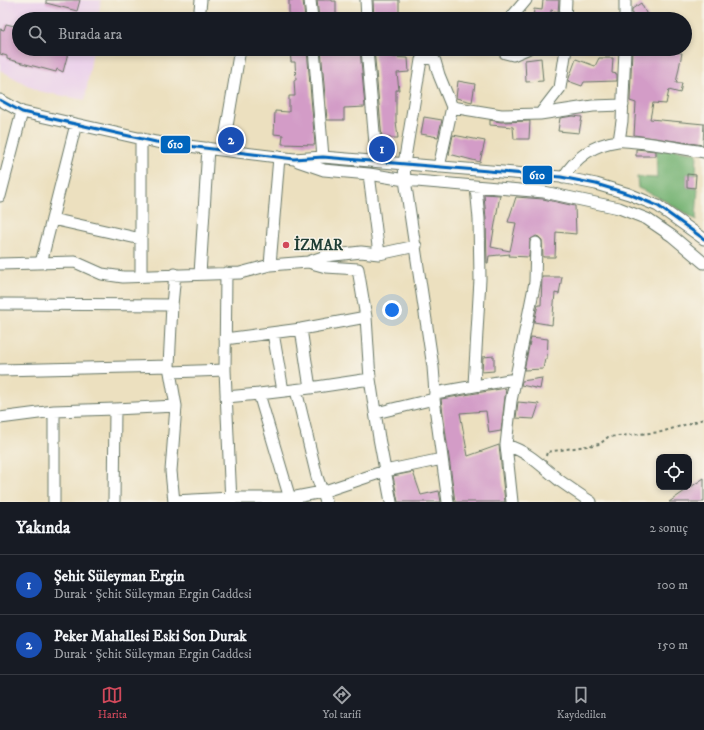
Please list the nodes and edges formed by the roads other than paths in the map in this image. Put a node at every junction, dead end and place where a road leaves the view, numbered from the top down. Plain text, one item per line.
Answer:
1 (201, 0) edge
2 (310, 0) edge
3 (366, 0) edge
4 (526, 0) edge
5 (566, 0) edge
6 (625, 0) edge
7 (200, 12) edge
8 (311, 12) edge
9 (367, 12) edge
10 (516, 12) edge
11 (565, 12) edge
12 (625, 12) edge
13 (239, 56) edge
14 (315, 56) edge
15 (369, 56) edge
16 (565, 56) edge
17 (625, 56) edge
18 (0, 100) edge
19 (623, 105) junction
20 (452, 107) junction
21 (22, 112) junction
22 (540, 114) junction
23 (76, 124) junction
24 (141, 138) junction
25 (619, 141) junction
26 (208, 148) junction
27 (223, 150) junction
28 (704, 152) edge
29 (279, 157) junction
30 (323, 157) junction
31 (294, 159) junction
32 (373, 161) junction
33 (404, 164) junction
34 (440, 167) junction
35 (370, 174) junction
36 (2, 176) edge
37 (563, 178) junction
38 (405, 180) junction
39 (476, 187) junction
40 (0, 196) edge
41 (52, 219) junction
42 (141, 239) junction
43 (704, 239) edge
44 (536, 244) dead end
45 (416, 246) junction
46 (379, 254) junction
47 (308, 262) junction
48 (41, 263) junction
49 (704, 263) edge
50 (0, 264) edge
51 (270, 264) junction
52 (226, 273) junction
53 (176, 274) junction
54 (200, 274) junction
55 (142, 276) junction
56 (0, 304) edge
57 (172, 305) junction
58 (366, 317) junction
59 (301, 329) junction
60 (273, 332) junction
61 (225, 338) junction
62 (170, 369) junction
63 (0, 370) edge
64 (225, 370) junction
65 (370, 379) junction
66 (515, 379) junction
67 (474, 386) junction
68 (310, 388) junction
69 (296, 390) junction
70 (283, 391) junction
71 (258, 394) junction
72 (434, 396) junction
73 (226, 397) junction
74 (176, 406) junction
75 (115, 409) junction
76 (54, 411) junction
77 (376, 412) junction
78 (0, 418) edge
79 (506, 445) junction
80 (442, 459) junction
81 (385, 471) junction
82 (324, 497) edge
83 (231, 500) edge
84 (291, 500) edge
85 (54, 502) edge
86 (114, 502) edge
87 (174, 502) edge
88 (391, 502) edge
89 (448, 502) edge
90 (512, 502) edge
91 (591, 502) edge

1 - 7 street
2 - 8 street
3 - 9 street
4 - 10 street
5 - 11 street
6 - 12 street
13 - 27 street
14 - 30 street
15 - 32 street
16 - 22 street
17 - 19 street
18 - 21 street
19 - 22 street
19 - 25 street
20 - 22 street
20 - 33 street
20 - 34 street
21 - 23 street
21 - 36 street
23 - 24 street
23 - 41 street
24 - 26 street
24 - 42 street
25 - 28 street
25 - 37 street
26 - 27 street
26 - 54 street
27 - 29 street
29 - 31 street
29 - 51 street
30 - 31 street
30 - 32 street
31 - 35 street
32 - 33 street
33 - 34 street
33 - 38 street
34 - 37 street
35 - 38 street
35 - 46 street
36 - 40 street
37 - 43 street
38 - 39 street
38 - 45 street
39 - 49 street
39 - 67 street
41 - 42 street
41 - 48 street
42 - 55 street
44 - 66 street
45 - 46 street
45 - 72 street
46 - 47 street
47 - 51 street
47 - 58 street
48 - 50 street
48 - 55 street
51 - 52 street
52 - 54 street
52 - 61 street
53 - 54 street
53 - 55 street
53 - 57 street
56 - 57 street
57 - 62 street
58 - 59 street
58 - 65 street
59 - 60 street
59 - 68 street
60 - 61 street
60 - 70 street
61 - 64 street
62 - 63 street
62 - 64 street
62 - 74 street
64 - 73 street
65 - 68 street
65 - 77 street
66 - 67 street
66 - 79 street
67 - 72 street
68 - 69 street
69 - 70 street
69 - 82 street
70 - 71 street
71 - 73 street
71 - 84 street
72 - 77 street
72 - 80 street
73 - 83 street
74 - 75 street
74 - 87 street
75 - 76 street
75 - 86 street
76 - 78 street
76 - 85 street
77 - 81 street
79 - 90 street
79 - 91 street
80 - 81 street
80 - 89 street
81 - 82 street
81 - 88 street
82 - 84 street
83 - 84 street
83 - 87 street

